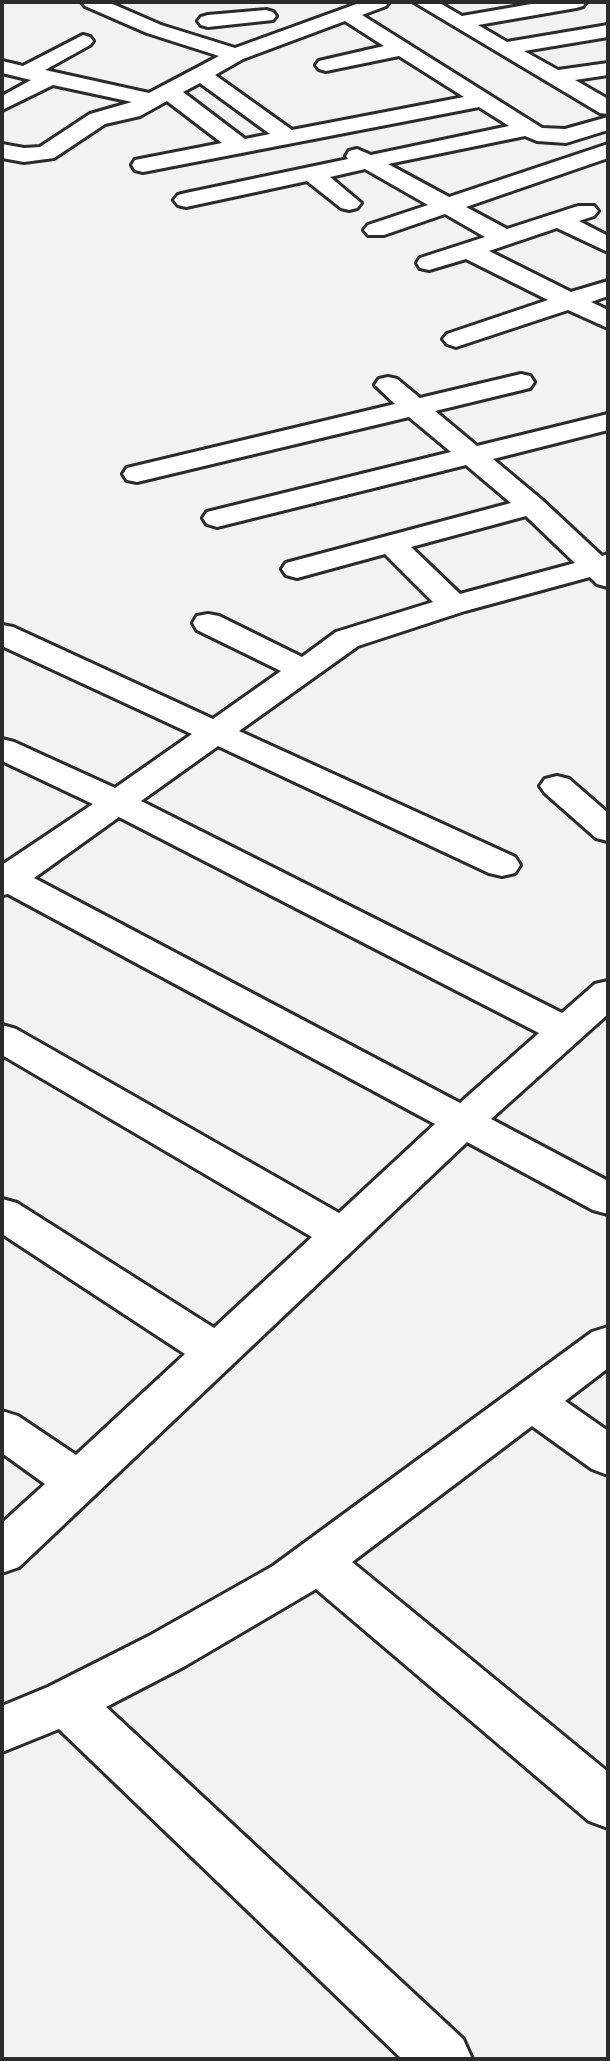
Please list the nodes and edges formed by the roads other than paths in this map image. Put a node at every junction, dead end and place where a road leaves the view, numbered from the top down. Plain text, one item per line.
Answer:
1 (93, 2) edge
2 (141, 2) edge
3 (250, 2) edge
4 (379, 2) edge
5 (424, 2) edge
6 (576, 2) edge
7 (346, 14) junction
8 (266, 16) junction
9 (208, 21) dead end
10 (459, 22) junction
11 (608, 31) edge
12 (289, 36) junction
13 (83, 41) dead end
14 (505, 48) junction
15 (401, 49) junction
16 (236, 55) junction
17 (326, 65) dead end
18 (2, 67) edge
19 (608, 69) edge
20 (201, 74) junction
21 (555, 77) junction
22 (16, 85) edge
23 (160, 96) junction
24 (481, 100) junction
25 (2, 104) edge
26 (336, 108) dead end
27 (608, 108) edge
28 (360, 123) junction
29 (608, 123) edge
30 (525, 128) junction
31 (317, 131) junction
32 (576, 134) junction
33 (288, 137) junction
34 (240, 146) junction
35 (608, 149) edge
36 (2, 150) edge
37 (366, 163) junction
38 (143, 164) dead end
39 (312, 174) junction
40 (186, 200) dead end
41 (349, 202) dead end
42 (444, 205) junction
43 (598, 214) edge
44 (558, 220) junction
45 (376, 230) dead end
46 (505, 238) junction
47 (608, 245) edge
48 (468, 250) junction
49 (429, 263) dead end
50 (608, 288) edge
51 (570, 301) junction
52 (608, 320) edge
53 (456, 339) dead end
54 (521, 382) dead end
55 (388, 385) dead end
56 (415, 407) junction
57 (608, 422) edge
58 (471, 455) junction
59 (137, 474) dead end
60 (532, 506) junction
61 (217, 518) dead end
62 (391, 544) junction
63 (297, 569) dead end
64 (604, 569) edge
65 (454, 605) junction
66 (208, 622) dead end
67 (2, 634) edge
68 (304, 670) junction
69 (215, 733) junction
70 (2, 749) edge
71 (557, 786) dead end
72 (117, 802) junction
73 (608, 831) edge
74 (502, 865) dead end
75 (4, 880) edge
76 (608, 993) edge
77 (564, 1030) junction
78 (2, 1038) edge
79 (463, 1122) junction
80 (608, 1199) edge
81 (2, 1214) edge
82 (342, 1235) junction
83 (608, 1344) edge
84 (216, 1352) junction
85 (531, 1401) junction
86 (2, 1429) edge
87 (608, 1456) edge
88 (78, 1482) junction
89 (2, 1553) edge
90 (317, 1561) junction
91 (25, 1712) edge
92 (608, 1804) edge
93 (443, 2059) edge

1 - 2 street
1 - 16 street
3 - 8 street
4 - 7 street
5 - 10 street
6 - 10 street
7 - 12 street
7 - 15 street
8 - 9 street
8 - 12 street
10 - 14 street
11 - 14 street
12 - 16 street
13 - 22 street
14 - 21 street
15 - 17 street
15 - 24 street
16 - 20 street
18 - 22 street
19 - 21 street
20 - 23 street
20 - 33 street
21 - 27 street
22 - 23 street
22 - 25 street
23 - 34 street
23 - 36 street
24 - 28 street
24 - 30 street
26 - 28 street
28 - 31 street
29 - 32 street
30 - 32 street
30 - 37 street
31 - 33 street
31 - 37 street
32 - 35 street
33 - 34 street
34 - 38 street
35 - 42 street
37 - 39 street
37 - 42 street
39 - 40 street
39 - 41 street
42 - 45 street
42 - 46 street
43 - 44 street
44 - 46 street
44 - 47 street
46 - 48 street
48 - 49 street
48 - 51 street
50 - 51 street
51 - 52 street
51 - 53 street
54 - 56 street
55 - 56 street
56 - 58 street
56 - 59 street
57 - 58 street
58 - 60 street
58 - 61 street
60 - 62 street
60 - 64 street
62 - 63 street
62 - 65 street
64 - 65 street
65 - 68 street
66 - 68 street
67 - 69 street
68 - 69 street
69 - 72 street
69 - 74 street
70 - 72 street
71 - 73 street
72 - 75 street
72 - 77 street
75 - 79 street
76 - 77 street
77 - 79 street
78 - 82 street
79 - 80 street
79 - 82 street
81 - 84 street
82 - 84 street
83 - 85 street
84 - 88 street
85 - 87 street
85 - 90 street
86 - 88 street
88 - 89 street
90 - 91 street
90 - 92 street
91 - 93 street

